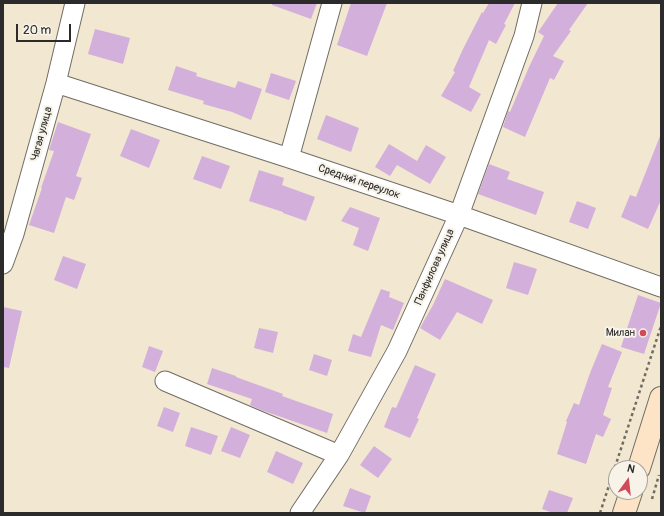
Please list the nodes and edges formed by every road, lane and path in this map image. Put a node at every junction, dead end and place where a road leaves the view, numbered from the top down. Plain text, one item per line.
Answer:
1 (75, 3) edge
2 (332, 3) edge
3 (532, 3) edge
4 (56, 83) junction
5 (289, 158) junction
6 (459, 215) junction
7 (3, 264) edge
8 (661, 287) edge
9 (661, 326) edge
10 (165, 381) dead end
11 (661, 398) edge
12 (339, 455) junction
13 (642, 460) edge
14 (661, 470) edge
15 (628, 500) edge
16 (649, 506) dead end
17 (300, 513) edge
18 (600, 513) edge
19 (624, 513) edge

1 - 4 street, Чагая улица
2 - 5 street
3 - 6 street, Панфилова улица
4 - 5 street, Средний переулок
4 - 7 street, Чагая улица
5 - 6 street, Средний переулок
6 - 8 street, Средний переулок
6 - 12 street, Панфилова улица
9 - 18 path
10 - 12 street
11 - 13 main road
12 - 17 street, Панфилова улица
14 - 16 path
15 - 19 main road

